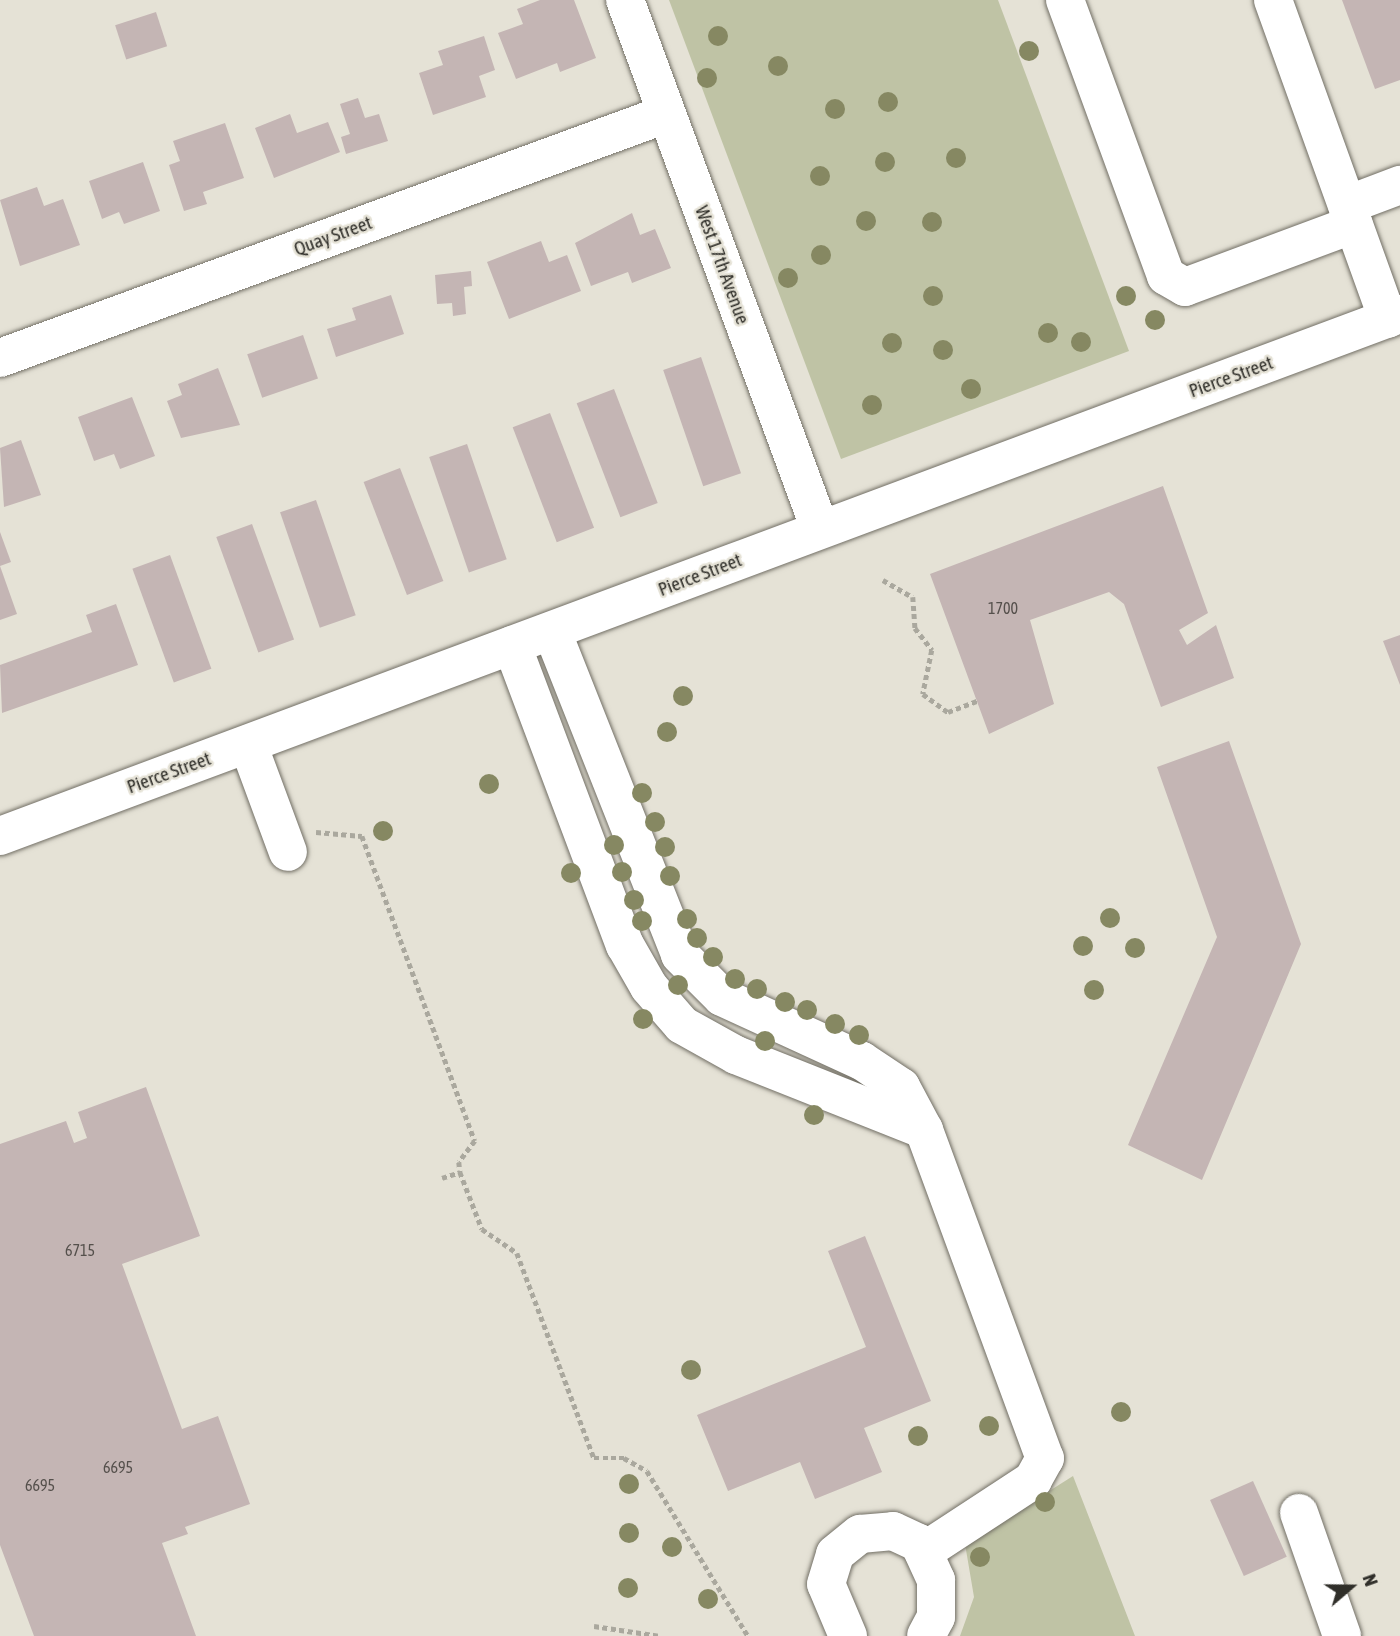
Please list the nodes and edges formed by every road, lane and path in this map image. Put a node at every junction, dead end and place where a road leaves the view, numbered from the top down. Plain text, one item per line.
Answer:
1 (625, 0) edge
2 (1065, 0) edge
3 (1273, 0) edge
4 (666, 114) junction
5 (1400, 186) edge
6 (1350, 214) junction
7 (1394, 316) edge
8 (0, 358) edge
9 (820, 529) junction
10 (883, 580) dead end
11 (552, 631) junction
12 (512, 645) junction
13 (977, 701) dead end
14 (248, 744) junction
15 (0, 836) edge
16 (299, 838) joint
17 (924, 1130) junction
18 (460, 1172) junction
19 (442, 1178) dead end
20 (1299, 1513) dead end
21 (923, 1552) junction
22 (594, 1626) dead end
23 (660, 1636) edge
24 (748, 1636) edge
25 (848, 1636) edge
26 (926, 1636) edge
27 (1342, 1636) edge

1 - 4 street, West 17th Avenue
2 - 6 street
3 - 6 street
4 - 8 street, Quay Street
4 - 9 street, West 17th Avenue
5 - 6 street
6 - 7 street
7 - 9 street, Pierce Street
9 - 11 street, Pierce Street
10 - 13 path
11 - 12 street, Pierce Street
11 - 17 street
12 - 14 street, Pierce Street
12 - 17 street
14 - 15 street, Pierce Street
14 - 16 street
16 - 18 path
17 - 21 street
18 - 19 path
18 - 24 path
20 - 27 street
21 - 25 street
21 - 26 street
22 - 23 path

